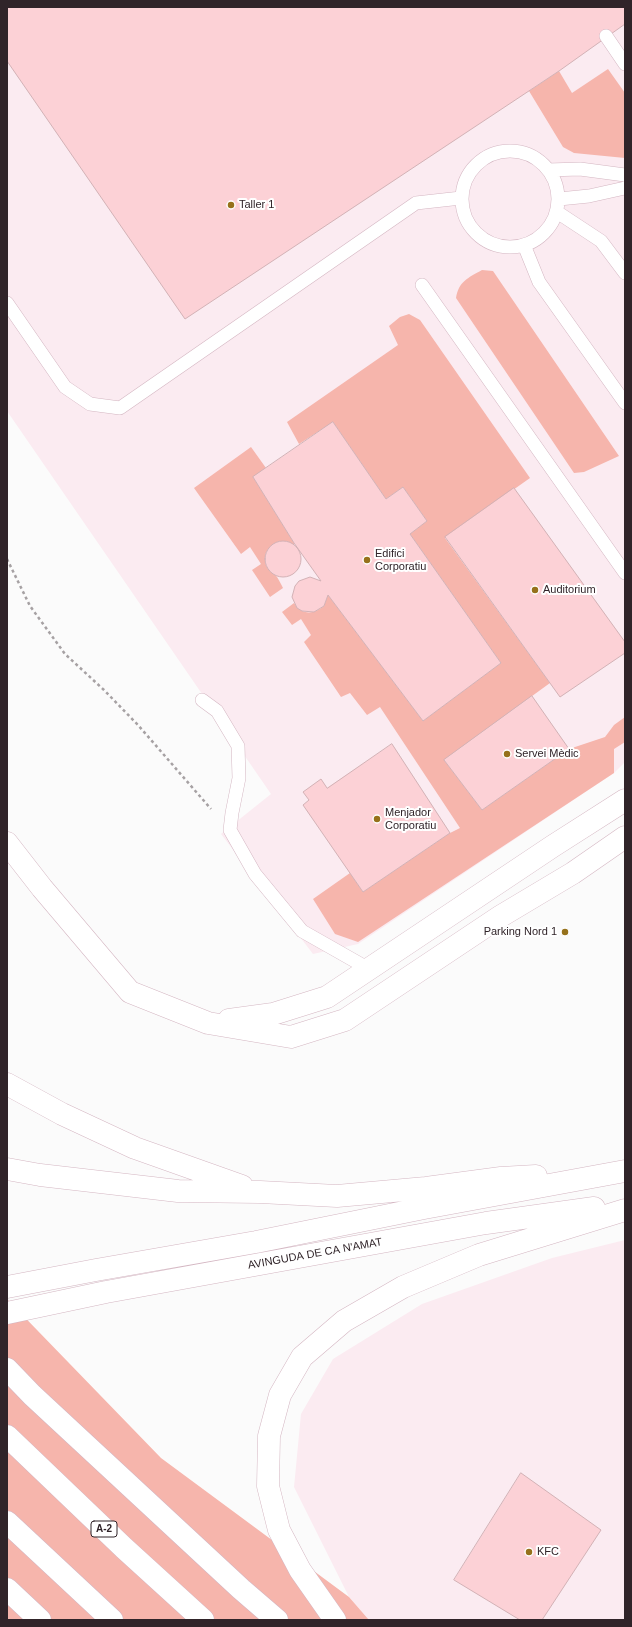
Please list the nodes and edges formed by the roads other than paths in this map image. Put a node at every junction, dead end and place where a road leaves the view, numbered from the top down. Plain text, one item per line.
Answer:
1 (606, 36) dead end
2 (625, 64) edge
3 (548, 170) junction
4 (625, 175) edge
5 (625, 188) edge
6 (461, 198) junction
7 (559, 199) junction
8 (557, 212) junction
9 (524, 245) junction
10 (625, 273) edge
11 (422, 285) dead end
12 (7, 303) edge
13 (625, 403) edge
14 (625, 573) edge
15 (202, 700) dead end
16 (625, 800) edge
17 (625, 821) edge
18 (625, 837) edge
19 (7, 843) edge
20 (573, 873) junction
21 (369, 969) junction
22 (208, 1023) junction
23 (7, 1084) edge
24 (7, 1169) edge
25 (625, 1171) edge
26 (260, 1192) junction
27 (625, 1205) edge
28 (625, 1210) edge
29 (7, 1287) edge
30 (7, 1313) edge
31 (7, 1369) edge
32 (7, 1436) edge
33 (7, 1522) edge
34 (7, 1589) edge
35 (40, 1620) edge
36 (112, 1620) edge
37 (203, 1620) edge
38 (277, 1620) edge
39 (335, 1620) edge

1 - 2 lane
3 - 4 lane
3 - 6 lane
3 - 7 lane
5 - 7 lane
6 - 9 lane
6 - 12 lane
7 - 8 lane
8 - 9 lane
8 - 10 lane
9 - 13 lane
11 - 14 lane
15 - 21 lane
16 - 21 main road
17 - 20 main road
18 - 20 main road
19 - 22 main road
20 - 22 main road
21 - 22 main road
23 - 26 main road
24 - 26 main road
25 - 26 main road
25 - 29 main road
27 - 30 main road, AVINGUDA DE CA N'AMAT
28 - 39 main road
31 - 38 main road
32 - 37 main road, A-2
33 - 36 main road
34 - 35 main road

